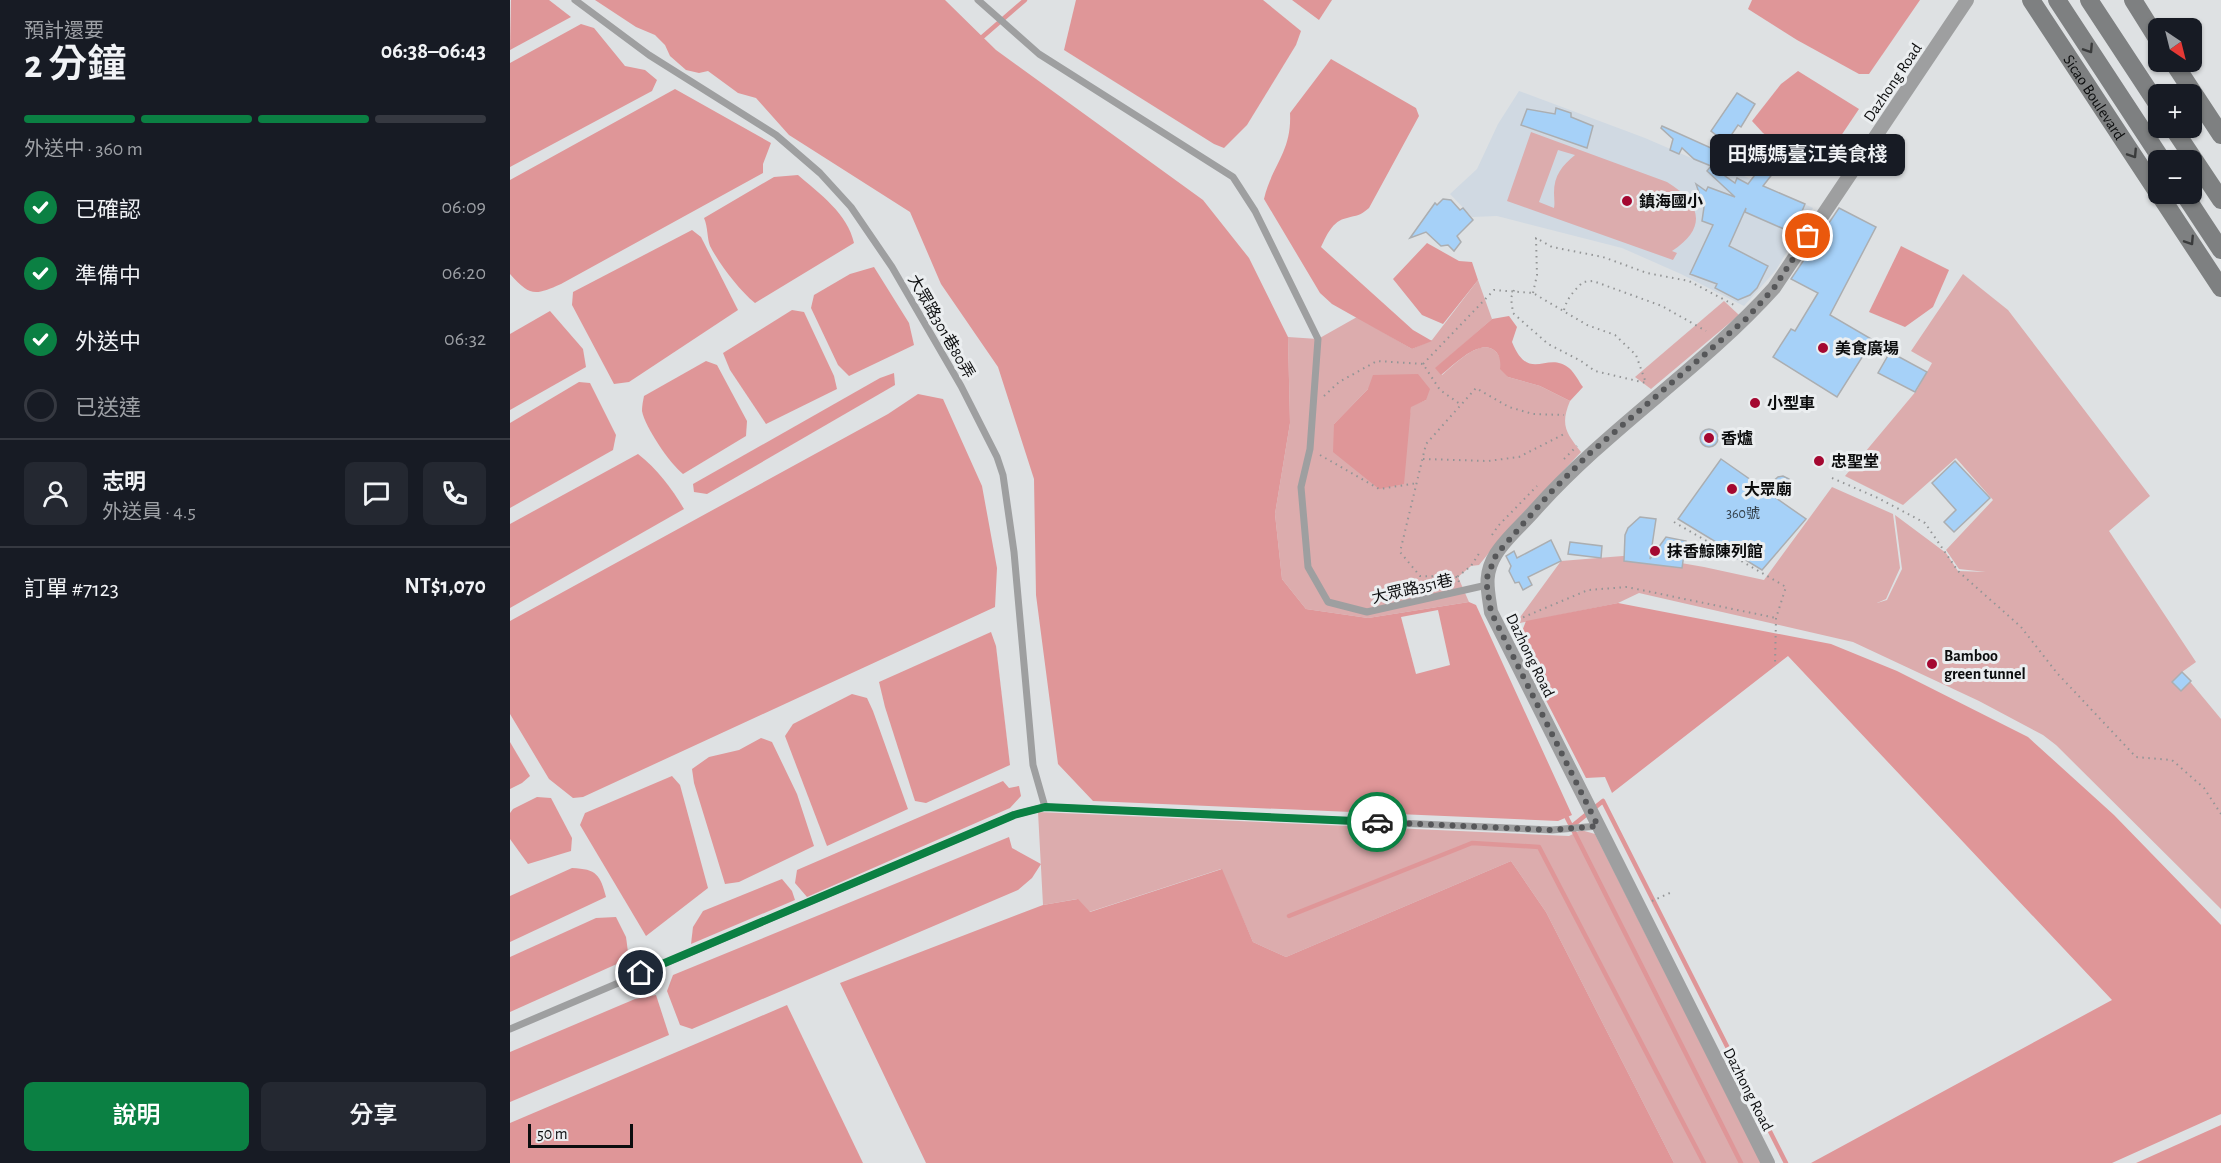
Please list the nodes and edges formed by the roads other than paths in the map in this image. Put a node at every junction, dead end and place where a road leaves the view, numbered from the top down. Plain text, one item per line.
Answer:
1 (575, 0) edge
2 (978, 0) edge
3 (1968, 0) edge
4 (2031, 0) edge
5 (2057, 0) edge
6 (2089, 0) edge
7 (2133, 0) edge
8 (2148, 24) edge
9 (2180, 72) edge
10 (2148, 90) edge
11 (2221, 135) edge
12 (2180, 138) edge
13 (2155, 150) edge
14 (2148, 176) edge
15 (2221, 200) edge
16 (2166, 204) edge
17 (2191, 204) edge
18 (2221, 250) edge
19 (2221, 288) edge
20 (1487, 585) junction
21 (1045, 807) junction
22 (1598, 826) junction
23 (510, 1029) edge
24 (1768, 1163) edge

1 - 21 lane, 大眾路301巷80弄
2 - 20 lane, 大眾路351巷
3 - 20 street, Dazhong Road
4 -> 14 street, Sicao Boulevard
5 -> 13 street, Sicao Boulevard
6 - 10 street
7 - 8 street
9 - 11 street
12 - 15 street
16 -> 19 street, Sicao Boulevard
17 - 18 street
20 - 22 street, Dazhong Road
21 - 22 lane
21 - 23 lane
22 - 24 street, Dazhong Road

